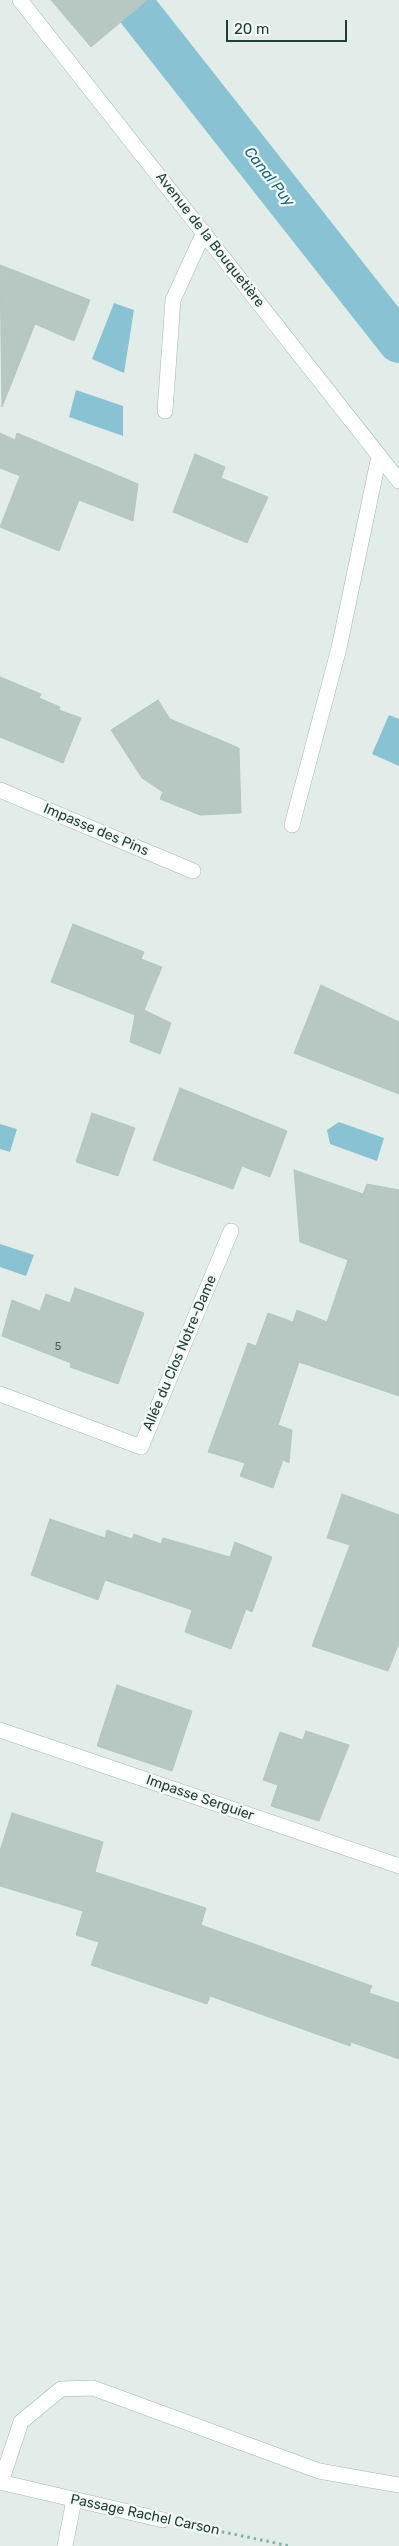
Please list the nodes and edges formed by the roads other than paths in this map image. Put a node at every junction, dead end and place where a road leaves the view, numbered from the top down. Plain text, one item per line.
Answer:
1 (20, 0) edge
2 (204, 232) junction
3 (165, 411) dead end
4 (379, 456) junction
5 (399, 481) edge
6 (0, 790) edge
7 (292, 825) dead end
8 (193, 871) dead end
9 (230, 1231) dead end
10 (0, 1394) edge
11 (0, 1730) edge
12 (399, 1866) edge
13 (1, 2482) edge
14 (399, 2485) edge
15 (74, 2500) junction
16 (163, 2520) road end
17 (65, 2546) edge

1 - 2 street, Avenue de la Bouquetière
2 - 3 street
2 - 4 street, Avenue de la Bouquetière
4 - 5 street, Avenue de la Bouquetière
4 - 7 street
6 - 8 street, Impasse des Pins
9 - 10 street, Allée du Clos Notre-Dame
11 - 12 street, Impasse Serguier
13 - 14 street
13 - 15 street, Passage Rachel Carson
15 - 16 street, Passage Rachel Carson
15 - 17 street

